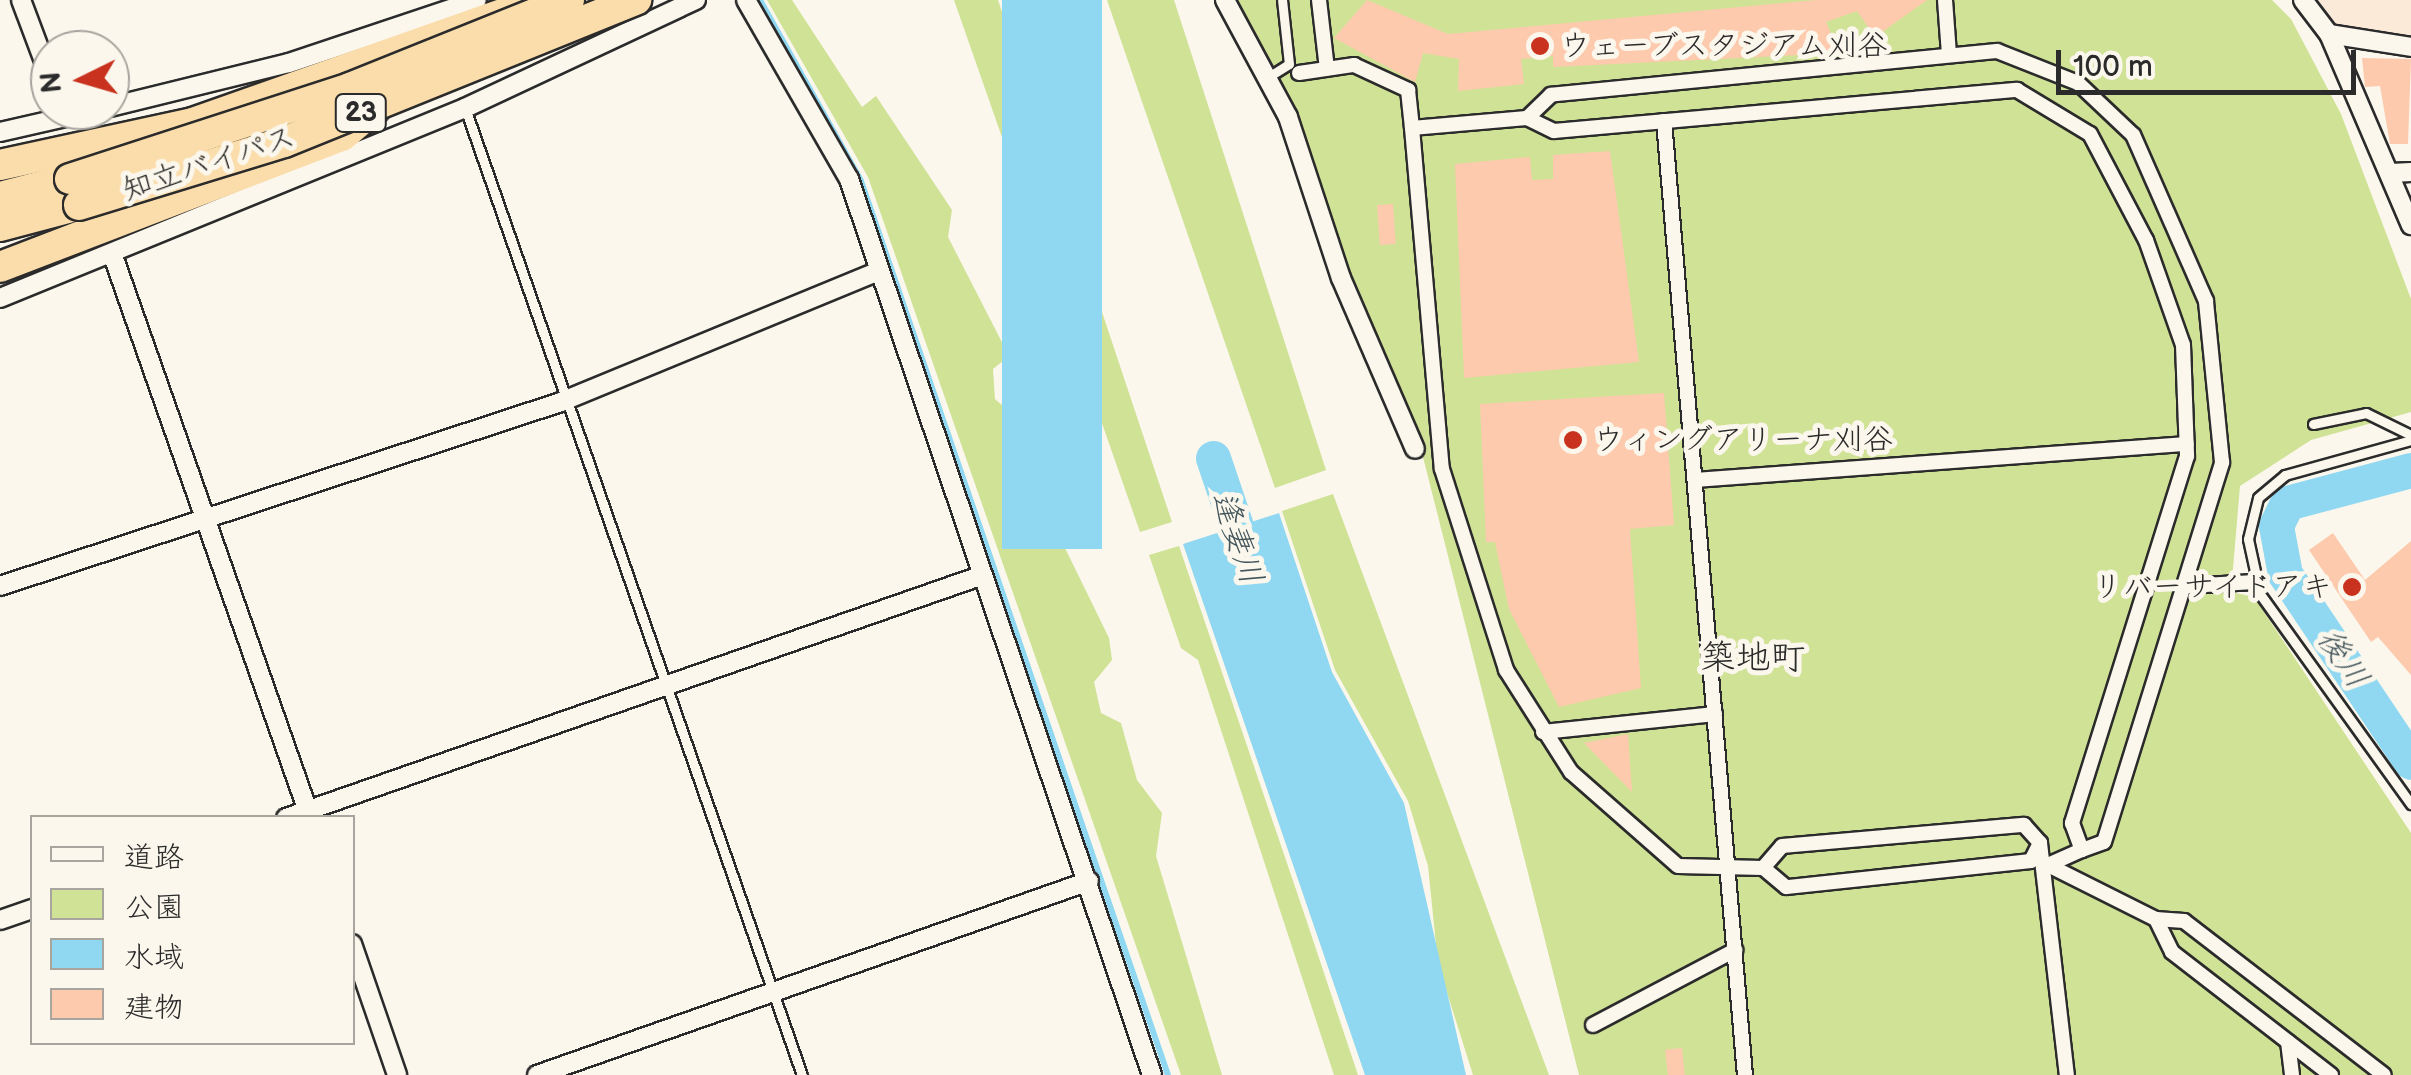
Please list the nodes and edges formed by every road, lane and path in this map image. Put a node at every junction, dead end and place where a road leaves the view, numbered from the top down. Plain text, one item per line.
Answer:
1 (20, 0) edge
2 (478, 0) edge
3 (543, 0) edge
4 (569, 0) edge
5 (636, 0) edge
6 (696, 0) edge
7 (746, 0) edge
8 (1224, 0) edge
9 (1282, 0) edge
10 (1318, 0) edge
11 (1945, 0) edge
12 (2303, 0) edge
13 (32, 30) edge
14 (2329, 34) junction
15 (2411, 46) edge
16 (1949, 55) junction
17 (1327, 69) junction
18 (1299, 73) dead end
19 (1265, 80) junction
20 (130, 102) edge
21 (375, 108) junction
22 (465, 108) junction
23 (1527, 118) junction
24 (1664, 121) junction
25 (30, 124) edge
26 (1412, 128) junction
27 (0, 132) edge
28 (0, 165) edge
29 (2411, 172) edge
30 (2391, 173) junction
31 (74, 192) junction
32 (0, 197) edge
33 (2411, 225) edge
34 (0, 226) edge
35 (112, 252) junction
36 (0, 267) edge
37 (879, 271) junction
38 (0, 298) edge
39 (561, 402) junction
40 (2314, 424) dead end
41 (2411, 438) edge
42 (2187, 444) junction
43 (1415, 449) dead end
44 (1695, 480) junction
45 (210, 520) junction
46 (983, 575) junction
47 (2255, 582) junction
48 (0, 586) edge
49 (2188, 586) junction
50 (666, 683) junction
51 (1715, 714) junction
52 (1542, 732) junction
53 (2411, 804) edge
54 (308, 813) edge
55 (2040, 843) junction
56 (2082, 850) junction
57 (2048, 865) junction
58 (1763, 868) junction
59 (1728, 871) junction
60 (1089, 881) junction
61 (30, 909) edge
62 (2156, 919) junction
63 (0, 920) edge
64 (1735, 950) junction
65 (355, 953) edge
66 (772, 990) junction
67 (1593, 1025) dead end
68 (2288, 1042) junction
69 (397, 1075) edge
70 (537, 1075) edge
71 (802, 1075) edge
72 (1152, 1075) edge
73 (1745, 1075) edge
74 (2067, 1075) edge
75 (2292, 1075) edge
76 (2331, 1075) edge
77 (2384, 1075) edge

1 - 13 street
2 - 20 street
3 - 28 highway
4 - 31 highway, 知立バイパス / 23, bridge
5 - 21 highway, 知立バイパス / 23, bridge
6 - 22 street
7 - 37 street
8 - 19 street
9 - 19 lane
10 - 17 street
11 - 16 street
12 - 14 street
14 - 15 street
14 - 30 street
16 - 23 street
16 - 49 street
17 - 18 street
17 - 26 street
19 - 43 street
21 - 31 highway, 知立バイパス / 23, bridge
21 - 36 highway
22 - 35 street
22 - 39 lane
23 - 24 street
23 - 26 street
24 - 42 street
24 - 44 street
25 - 27 street
26 - 52 street
29 - 30 street
30 - 33 street
31 - 32 highway, 知立バイパス / 23
31 - 34 highway, 知立バイパス / 23
35 - 38 street
35 - 45 street
37 - 39 street
37 - 46 street
39 - 45 street
39 - 50 lane
40 - 41 lane
41 - 47 lane
42 - 44 street
42 - 56 street
44 - 51 street
45 - 48 street
45 - 54 street
46 - 50 street
46 - 60 street
47 - 49 street
47 - 53 lane
49 - 56 street
50 - 54 street
50 - 66 lane
51 - 52 street
51 - 59 street
52 - 59 street
55 - 57 street
55 - 58 street
55 - 58 street
56 - 57 street
57 - 62 street
57 - 74 street
58 - 59 street
59 - 64 street
60 - 66 street
60 - 72 street
61 - 63 street
62 - 68 street
62 - 77 street
64 - 67 street
64 - 73 street
65 - 69 street
66 - 70 street
66 - 71 lane
68 - 75 street
68 - 76 street

